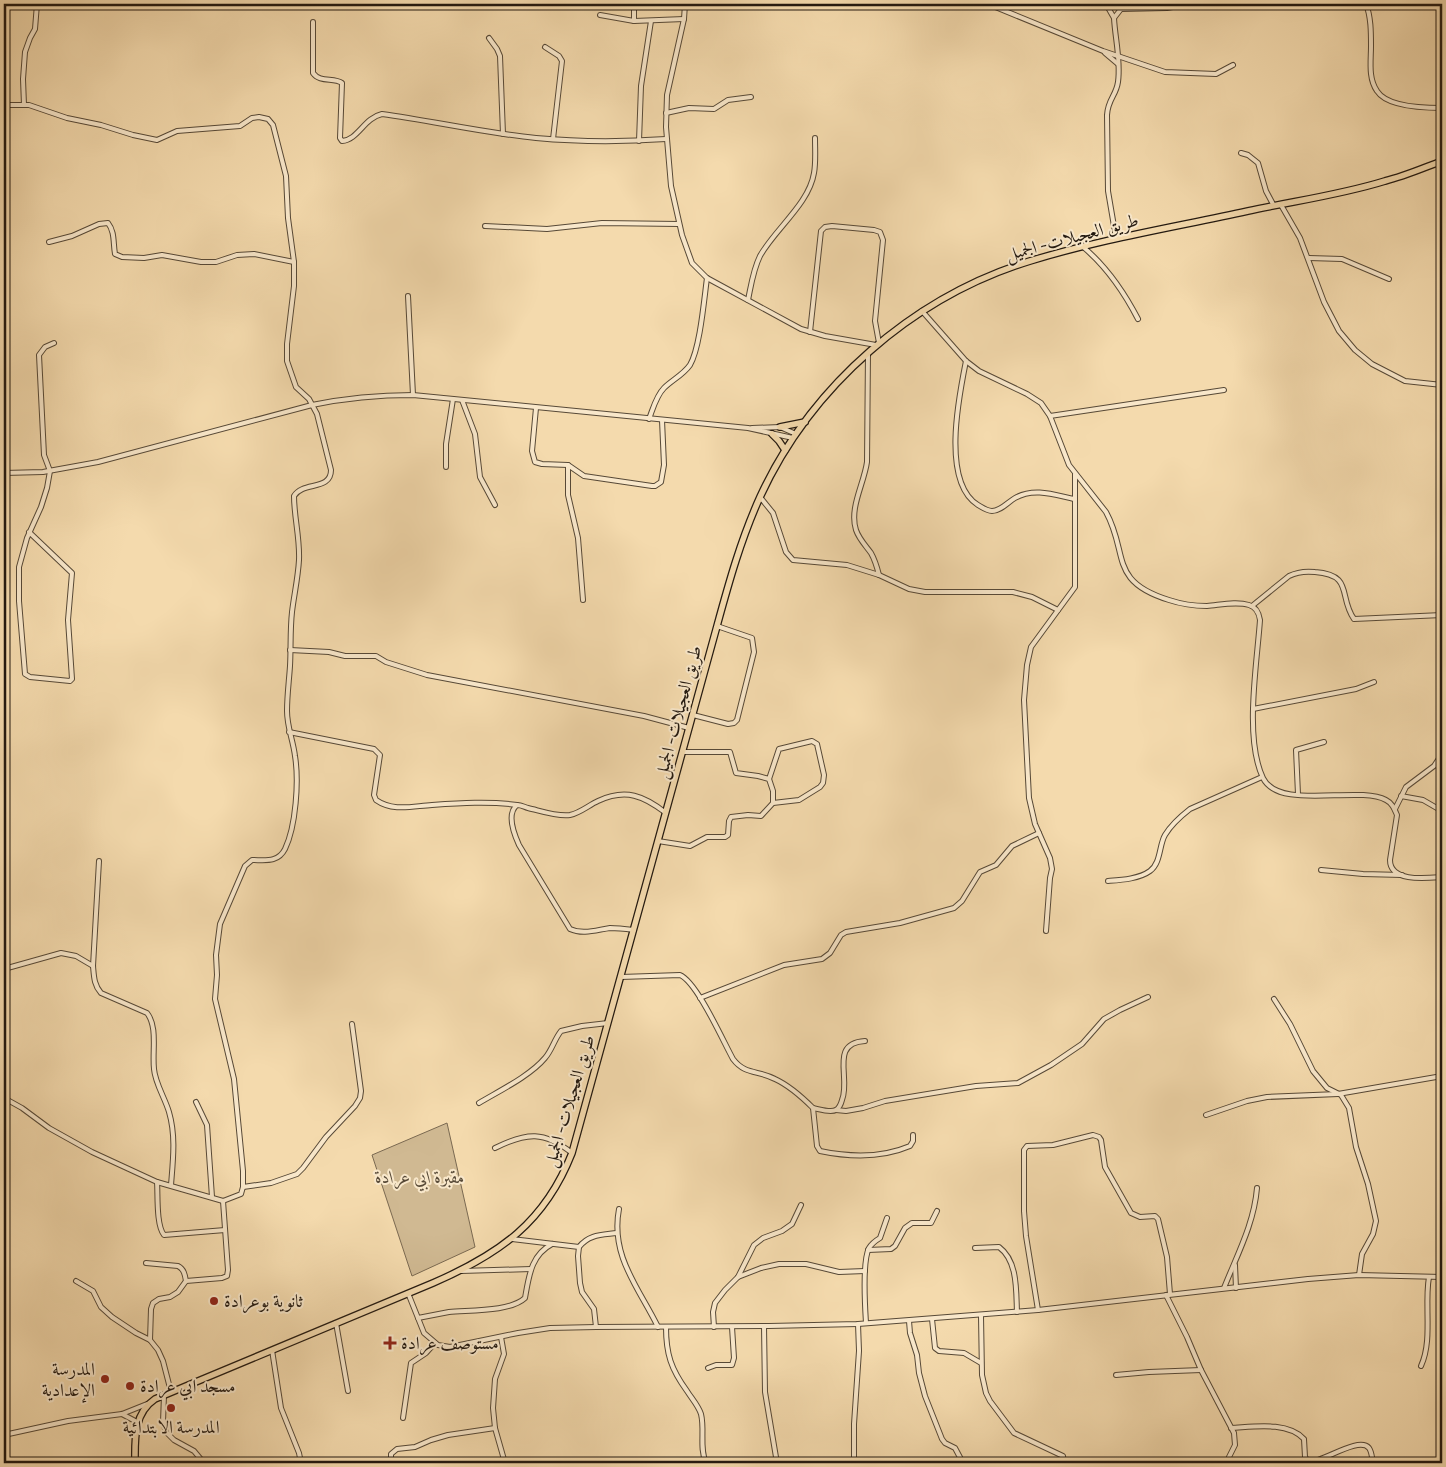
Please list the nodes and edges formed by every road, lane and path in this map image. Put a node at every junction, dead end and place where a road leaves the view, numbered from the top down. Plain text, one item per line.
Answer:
1 (37, 4) edge
2 (634, 4) edge
3 (685, 4) edge
4 (988, 4) edge
5 (1189, 4) edge
6 (1366, 4) edge
7 (1107, 6) edge
8 (1121, 8) junction
9 (600, 16) dead end
10 (1114, 18) junction
11 (684, 19) junction
12 (634, 21) junction
13 (652, 21) junction
14 (313, 22) dead end
15 (489, 38) dead end
16 (545, 47) dead end
17 (1103, 51) junction
18 (1117, 56) junction
19 (1118, 64) junction
20 (1233, 65) dead end
21 (751, 97) dead end
22 (4, 105) edge
23 (24, 105) junction
24 (1442, 108) edge
25 (666, 112) junction
26 (503, 134) junction
27 (815, 138) dead end
28 (553, 139) junction
29 (666, 139) junction
30 (639, 141) junction
31 (1241, 153) dead end
32 (1442, 161) edge
33 (1282, 205) junction
34 (1274, 206) junction
35 (680, 224) junction
36 (485, 226) dead end
37 (1116, 238) junction
38 (48, 242) dead end
39 (1082, 246) junction
40 (1308, 258) junction
41 (294, 262) junction
42 (707, 278) junction
43 (1389, 280) dead end
44 (408, 296) dead end
45 (748, 300) junction
46 (922, 311) junction
47 (1138, 319) dead end
48 (810, 332) junction
49 (54, 343) dead end
50 (878, 344) junction
51 (868, 353) junction
52 (966, 361) junction
53 (1442, 385) edge
54 (1224, 390) dead end
55 (413, 394) junction
56 (453, 399) junction
57 (462, 400) junction
58 (312, 405) junction
59 (536, 408) junction
60 (1050, 416) junction
61 (649, 419) junction
62 (662, 420) junction
63 (805, 422) junction
64 (780, 427) junction
65 (748, 428) junction
66 (772, 434) junction
67 (794, 436) junction
68 (785, 450) junction
69 (568, 465) junction
70 (446, 467) dead end
71 (50, 471) junction
72 (4, 473) edge
73 (1075, 474) junction
74 (760, 497) junction
75 (1074, 498) junction
76 (495, 505) dead end
77 (29, 532) junction
78 (879, 575) junction
79 (583, 600) dead end
80 (1252, 606) junction
81 (1058, 610) junction
82 (1442, 615) edge
83 (717, 626) junction
84 (290, 650) junction
85 (1374, 682) dead end
86 (1253, 709) junction
87 (693, 715) junction
88 (689, 728) junction
89 (289, 732) junction
90 (1324, 742) dead end
91 (683, 752) junction
92 (1442, 754) edge
93 (1262, 777) junction
94 (768, 780) junction
95 (1298, 794) junction
96 (1401, 796) junction
97 (773, 803) junction
98 (517, 805) junction
99 (1395, 809) junction
100 (1442, 810) edge
101 (666, 813) junction
102 (1039, 833) junction
103 (658, 841) junction
104 (99, 862) dead end
105 (1322, 870) dead end
106 (1402, 875) junction
107 (1442, 878) edge
108 (1108, 881) dead end
109 (634, 930) junction
110 (1046, 931) dead end
111 (92, 966) junction
112 (4, 969) edge
113 (621, 977) junction
114 (1148, 997) dead end
115 (700, 998) junction
116 (1274, 1000) dead end
117 (608, 1023) junction
118 (352, 1024) dead end
119 (865, 1041) dead end
120 (1442, 1076) edge
121 (1338, 1094) junction
122 (4, 1098) edge
123 (196, 1102) dead end
124 (479, 1103) dead end
125 (813, 1108) junction
126 (836, 1110) junction
127 (1206, 1115) dead end
128 (913, 1136) dead end
129 (495, 1148) dead end
130 (572, 1152) junction
131 (157, 1182) junction
132 (172, 1185) junction
133 (243, 1187) junction
134 (1257, 1188) dead end
135 (212, 1197) junction
136 (223, 1201) junction
137 (801, 1205) dead end
138 (619, 1209) dead end
139 (937, 1211) dead end
140 (887, 1218) dead end
141 (224, 1230) junction
142 (617, 1233) junction
143 (512, 1239) junction
144 (552, 1244) junction
145 (579, 1247) junction
146 (975, 1248) dead end
147 (868, 1250) junction
148 (146, 1263) dead end
149 (1234, 1263) junction
150 (531, 1268) junction
151 (456, 1271) junction
152 (865, 1271) junction
153 (1359, 1275) junction
154 (738, 1277) junction
155 (1429, 1277) junction
156 (1442, 1278) edge
157 (76, 1281) dead end
158 (186, 1281) junction
159 (1224, 1288) junction
160 (1236, 1288) junction
161 (408, 1293) junction
162 (1168, 1295) junction
163 (1038, 1310) junction
164 (1017, 1312) junction
165 (981, 1316) junction
166 (418, 1318) junction
167 (932, 1319) junction
168 (909, 1321) junction
169 (336, 1323) junction
170 (866, 1323) junction
171 (858, 1324) junction
172 (764, 1326) junction
173 (596, 1327) junction
174 (658, 1327) junction
175 (666, 1327) junction
176 (714, 1327) junction
177 (732, 1327) junction
178 (501, 1337) junction
179 (150, 1340) junction
180 (435, 1343) junction
181 (272, 1350) junction
182 (981, 1363) junction
183 (1421, 1366) dead end
184 (708, 1368) dead end
185 (1201, 1370) junction
186 (1116, 1375) dead end
187 (348, 1391) dead end
188 (171, 1392) junction
189 (164, 1395) junction
190 (147, 1404) junction
191 (122, 1414) junction
192 (403, 1418) dead end
193 (137, 1422) junction
194 (495, 1428) junction
195 (1231, 1428) junction
196 (5, 1435) edge
197 (7, 1463) edge
198 (134, 1463) edge
199 (204, 1463) edge
200 (301, 1463) edge
201 (390, 1463) edge
202 (505, 1463) edge
203 (706, 1463) edge
204 (777, 1463) edge
205 (854, 1463) edge
206 (963, 1463) edge
207 (1064, 1463) edge
208 (1226, 1463) edge
209 (1309, 1463) edge
210 (1373, 1463) edge

1 - 23 street
2 - 12 street
3 - 11 street
4 - 17 street
5 - 8 street
6 - 24 street
7 - 8 street
7 - 10 street
8 - 10 street
9 - 12 street
10 - 18 street
11 - 13 street
11 - 25 street
12 - 13 street
13 - 30 street
14 - 26 street
15 - 26 street
16 - 28 street
17 - 18 street
17 - 19 street
18 - 19 street
18 - 20 street
19 - 37 street
21 - 25 street
22 - 23 street
23 - 41 street
25 - 29 street
26 - 28 street
27 - 45 street
28 - 30 street
29 - 30 street
29 - 35 street
31 - 34 street
32 - 33 main road, طريق العجيلات- الجميل
33 - 34 main road, طريق العجيلات- الجميل
33 - 40 street
34 - 37 main road, طريق العجيلات- الجميل
35 - 36 street
35 - 42 street
37 - 39 main road, طريق العجيلات- الجميل
38 - 41 street
39 - 46 main road, طريق العجيلات- الجميل
39 - 47 street
40 - 43 street
40 - 53 street
41 - 58 street
42 - 45 street
42 - 61 street
44 - 55 street
45 - 48 street
46 - 50 main road, طريق العجيلات- الجميل
46 - 52 street
48 - 50 street
48 - 50 street
49 - 71 street
50 - 51 main road, طريق العجيلات- الجميل
51 - 63 main road, طريق العجيلات- الجميل
51 - 78 street
52 - 60 street
52 - 75 street
54 - 60 street
55 - 56 street
55 - 58 street
56 - 57 street
56 - 70 street
57 - 59 street
57 - 76 street
58 - 71 street
58 - 84 street
59 - 61 street
59 - 69 street
60 - 73 street
61 - 62 street
62 - 65 street
62 - 69 street
63 - 64 main road
63 - 67 main road, طريق العجيلات- الجميل
64 - 65 street
64 - 67 street
65 - 66 street
66 - 67 street
66 - 68 main road
67 - 68 main road, طريق العجيلات- الجميل
68 - 74 main road, طريق العجيلات- الجميل
69 - 79 street
71 - 72 street
71 - 77 street
73 - 75 street
73 - 80 street
74 - 78 street
74 - 83 main road, طريق العجيلات- الجميل
75 - 81 street
77 - 77 street
78 - 81 street
80 - 82 street
80 - 86 street
81 - 102 street
83 - 87 main road, طريق العجيلات- الجميل
83 - 87 street
84 - 88 street
84 - 89 street
85 - 86 street
86 - 93 street
87 - 88 main road, طريق العجيلات- الجميل
88 - 91 main road, طريق العجيلات- الجميل
89 - 98 street
89 - 133 street
90 - 95 street
91 - 94 street
91 - 101 main road, طريق العجيلات- الجميل
92 - 96 street
93 - 95 street
93 - 108 street
94 - 97 street
94 - 97 street
95 - 99 street
96 - 99 street
96 - 100 street
97 - 103 street
98 - 101 street
98 - 109 street
99 - 106 street
101 - 103 main road, طريق العجيلات- الجميل
102 - 110 street
102 - 115 street
103 - 109 main road, طريق العجيلات- الجميل
104 - 111 street
105 - 106 street
106 - 107 street
109 - 113 main road, طريق العجيلات- الجميل
111 - 112 street
111 - 132 street
113 - 115 street
113 - 117 main road, طريق العجيلات- الجميل
114 - 126 street
115 - 125 street
116 - 121 street
117 - 124 street
117 - 130 main road, طريق العجيلات- الجميل
118 - 133 street
119 - 126 street
120 - 121 street
121 - 127 street
121 - 153 street
122 - 131 street
123 - 135 street
125 - 126 street
125 - 128 street
129 - 130 street
130 - 143 main road, طريق العجيلات- الجميل
131 - 132 street
131 - 141 street
132 - 135 street
133 - 136 street
134 - 149 street
135 - 136 street
136 - 141 street
137 - 154 street
138 - 142 street
139 - 147 street
140 - 147 street
141 - 158 street
142 - 145 street
142 - 174 street
143 - 144 street
143 - 151 main road, طريق العجيلات- الجميل
144 - 145 street
144 - 150 street
145 - 173 street
146 - 164 street
147 - 152 street
148 - 158 street
149 - 159 street
149 - 160 street
150 - 151 street
150 - 166 street
151 - 161 main road, طريق العجيلات- الجميل
152 - 154 street
152 - 170 street
153 - 155 street
153 - 160 street
154 - 176 street
155 - 156 street
155 - 183 street
157 - 179 street
158 - 179 street
159 - 160 street
159 - 162 street
161 - 166 street
161 - 169 main road, طريق العجيلات- الجميل
162 - 163 street
162 - 163 street
162 - 185 street
163 - 164 street
164 - 165 street
165 - 167 street
165 - 182 street
166 - 180 street
167 - 168 street
167 - 182 street
168 - 170 street
168 - 206 street
169 - 181 main road, طريق العجيلات- الجميل
169 - 187 street
170 - 171 street
171 - 172 street
171 - 205 street
172 - 177 street
172 - 204 street
173 - 174 street
173 - 178 street
174 - 175 street
175 - 176 street
175 - 203 street
176 - 177 street
177 - 184 street
178 - 180 street
178 - 194 street
179 - 188 street
180 - 192 street
181 - 188 main road, طريق العجيلات- الجميل
181 - 200 street
182 - 207 street
185 - 186 street
185 - 195 street
188 - 189 main road, طريق العجيلات- الجميل
189 - 190 main road, طريق العجيلات- الجميل
189 - 199 street
190 - 191 street
190 - 193 main road
191 - 193 street
191 - 196 street
193 - 198 main road
194 - 201 street
194 - 202 street
195 - 208 street
195 - 209 street
196 - 197 street
209 - 210 street

